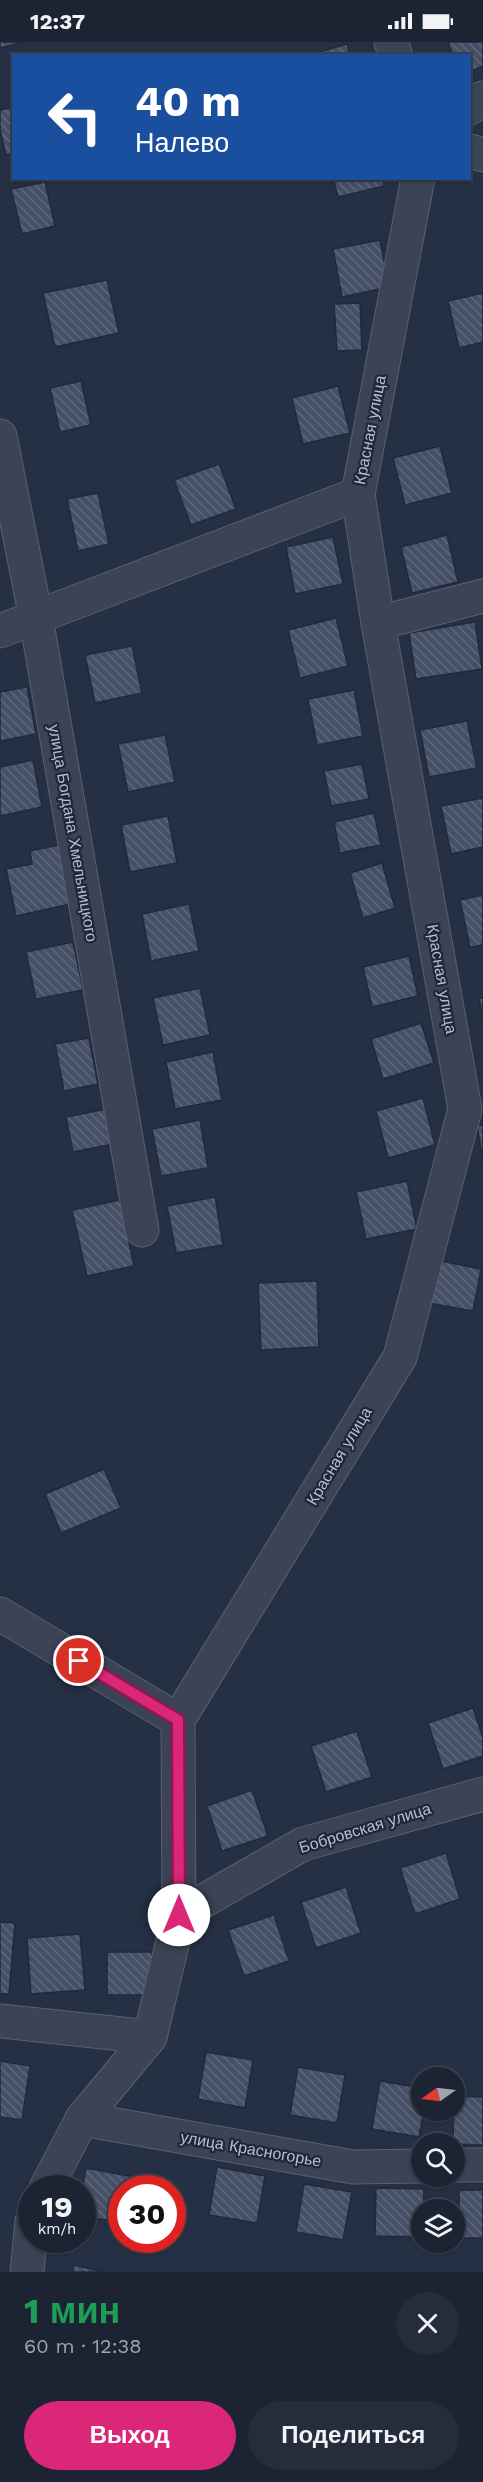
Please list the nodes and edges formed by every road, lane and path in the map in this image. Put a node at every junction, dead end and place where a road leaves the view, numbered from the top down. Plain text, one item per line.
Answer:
1 (483, 98) edge
2 (471, 107) edge
3 (418, 180) edge
4 (0, 436) edge
5 (358, 494) junction
6 (483, 596) edge
7 (36, 618) junction
8 (378, 623) junction
9 (0, 631) edge
10 (474, 1108) edge
11 (142, 1230) dead end
12 (0, 1614) edge
13 (178, 1720) junction
14 (483, 1794) edge
15 (179, 1915) junction
16 (0, 2021) edge
17 (150, 2037) junction
18 (82, 2119) junction
19 (483, 2164) edge
20 (465, 2165) edge
21 (411, 2166) edge
22 (53, 2175) edge
23 (29, 2253) edge
24 (27, 2272) edge

1 - 2 street
3 - 5 street, Красная улица
4 - 7 street, улица Богдана Хмельницкого
5 - 7 street
5 - 8 street, Красная улица
6 - 8 street
7 - 9 street
7 - 11 street, улица Богдана Хмельницкого
8 - 10 street, Красная улица
10 - 13 street, Красная улица
12 - 13 street
13 - 15 street
14 - 15 street, Бобровская улица
15 - 17 street
16 - 17 street
17 - 18 street
18 - 21 street, улица Красногорье
18 - 22 street
19 - 20 street
23 - 24 street

